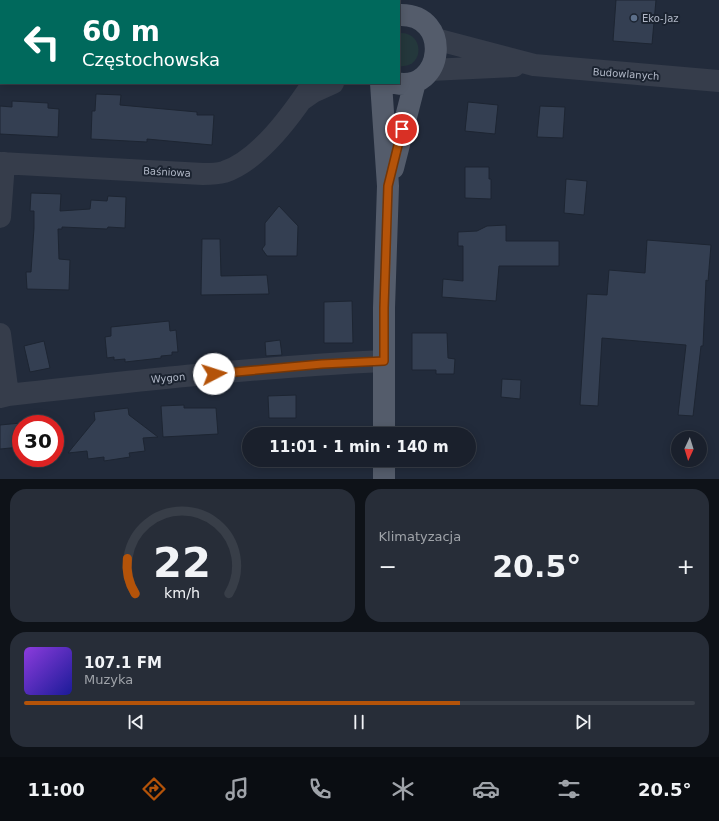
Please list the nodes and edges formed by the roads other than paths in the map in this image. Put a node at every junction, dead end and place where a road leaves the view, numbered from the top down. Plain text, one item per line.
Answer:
1 (407, 11) edge
2 (435, 39) junction
3 (534, 65) junction
4 (413, 78) edge
5 (719, 81) edge
6 (331, 84) edge
7 (381, 84) edge
8 (308, 91) edge
9 (2, 163) edge
10 (388, 186) junction
11 (0, 216) edge
12 (0, 334) edge
13 (384, 361) junction
14 (4, 396) edge
15 (384, 427) edge
16 (384, 467) edge
17 (384, 479) edge

1 - 2 main road
2 - 3 street, Budowlanych
2 - 4 main road
3 - 4 street, Budowlanych
3 - 5 street, Budowlanych
4 - 10 main road
6 - 8 street, Baśniowa
7 - 10 main road
8 - 9 street, Baśniowa
9 - 11 street
10 - 13 main road
12 - 14 street
13 - 14 street, Wygon
13 - 15 main road
16 - 17 main road

